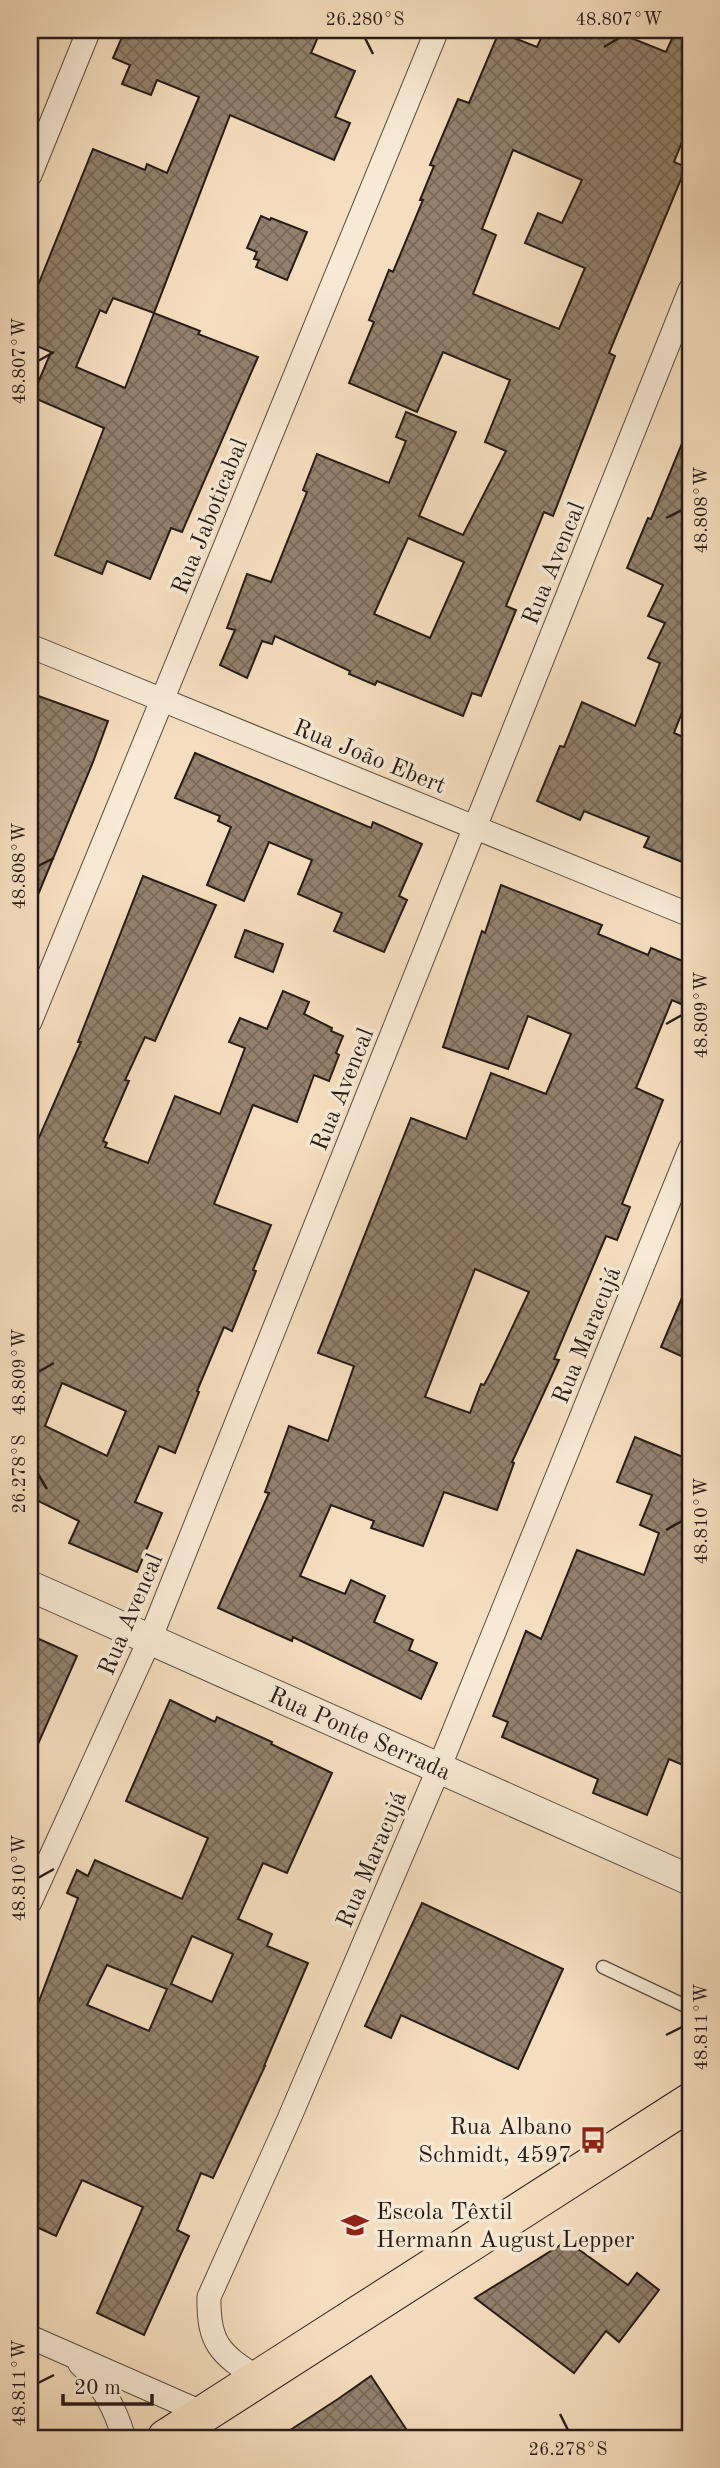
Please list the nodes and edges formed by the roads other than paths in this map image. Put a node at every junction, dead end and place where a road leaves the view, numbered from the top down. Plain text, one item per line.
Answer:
1 (89, 30) edge
2 (437, 30) edge
3 (30, 175) edge
4 (690, 290) edge
5 (30, 646) edge
6 (162, 700) junction
7 (475, 828) junction
8 (690, 915) edge
9 (30, 1022) edge
10 (690, 1149) edge
11 (30, 1586) edge
12 (150, 1639) junction
13 (439, 1768) junction
14 (690, 1880) edge
15 (30, 1902) edge
16 (603, 1967) dead end
17 (690, 2008) edge
18 (690, 2102) edge
19 (30, 2337) edge
20 (70, 2355) junction
21 (258, 2378) junction
22 (203, 2413) junction
23 (124, 2438) edge
24 (166, 2438) edge

1 - 3 street
2 - 6 street, Rua Jaboticabal
4 - 7 street, Rua Avencal
5 - 6 street, Rua João Ebert
6 - 7 street, Rua João Ebert
6 - 9 street, Rua Jaboticabal
7 - 8 street, Rua João Ebert
7 - 12 street, Rua Avencal
10 - 13 street, Rua Maracujá
11 - 12 street, Rua Ponte Serrada
12 - 13 street, Rua Ponte Serrada
12 - 15 street, Rua Avencal
13 - 14 street, Rua Ponte Serrada
13 - 21 street, Rua Maracujá
16 - 17 lane
18 - 21 main road
19 - 20 street
20 - 22 street
20 - 23 street
21 - 22 main road
22 - 24 main road

